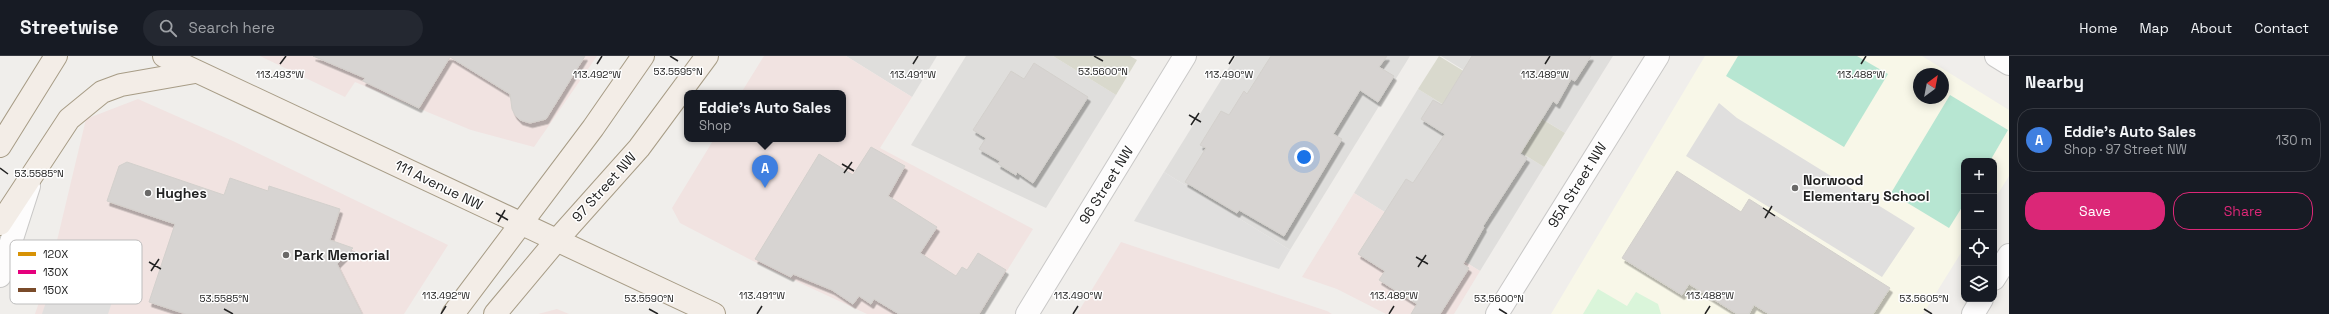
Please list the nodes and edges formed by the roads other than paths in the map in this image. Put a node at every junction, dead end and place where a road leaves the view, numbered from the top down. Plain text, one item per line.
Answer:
1 (56, 56) edge
2 (164, 56) edge
3 (644, 56) edge
4 (707, 56) edge
5 (1186, 56) edge
6 (1658, 56) edge
7 (1996, 56) edge
8 (2009, 64) edge
9 (195, 72) junction
10 (0, 146) edge
11 (32, 176) junction
12 (0, 224) edge
13 (519, 224) junction
14 (12, 240) edge
15 (556, 241) junction
16 (10, 245) edge
17 (2009, 255) edge
18 (1997, 274) edge
19 (0, 276) edge
20 (1980, 302) edge
21 (453, 314) edge
22 (495, 314) edge
23 (714, 314) edge
24 (1027, 314) edge
25 (1497, 314) edge
26 (1972, 314) edge

1 - 10 main road
2 - 9 main road, 111 Avenue NW
3 - 13 main road
4 - 15 main road, 97 Street NW
5 - 24 street, 96 Street NW
6 - 25 street, 95A Street NW
7 - 8 street
9 - 11 main road
9 - 13 main road, 111 Avenue NW
11 - 12 main road
11 - 14 street
13 - 15 main road, 111 Avenue NW
13 - 21 main road
15 - 22 main road, 97 Street NW
15 - 23 main road, 111 Avenue NW
16 - 19 street
17 - 18 street
20 - 26 street

